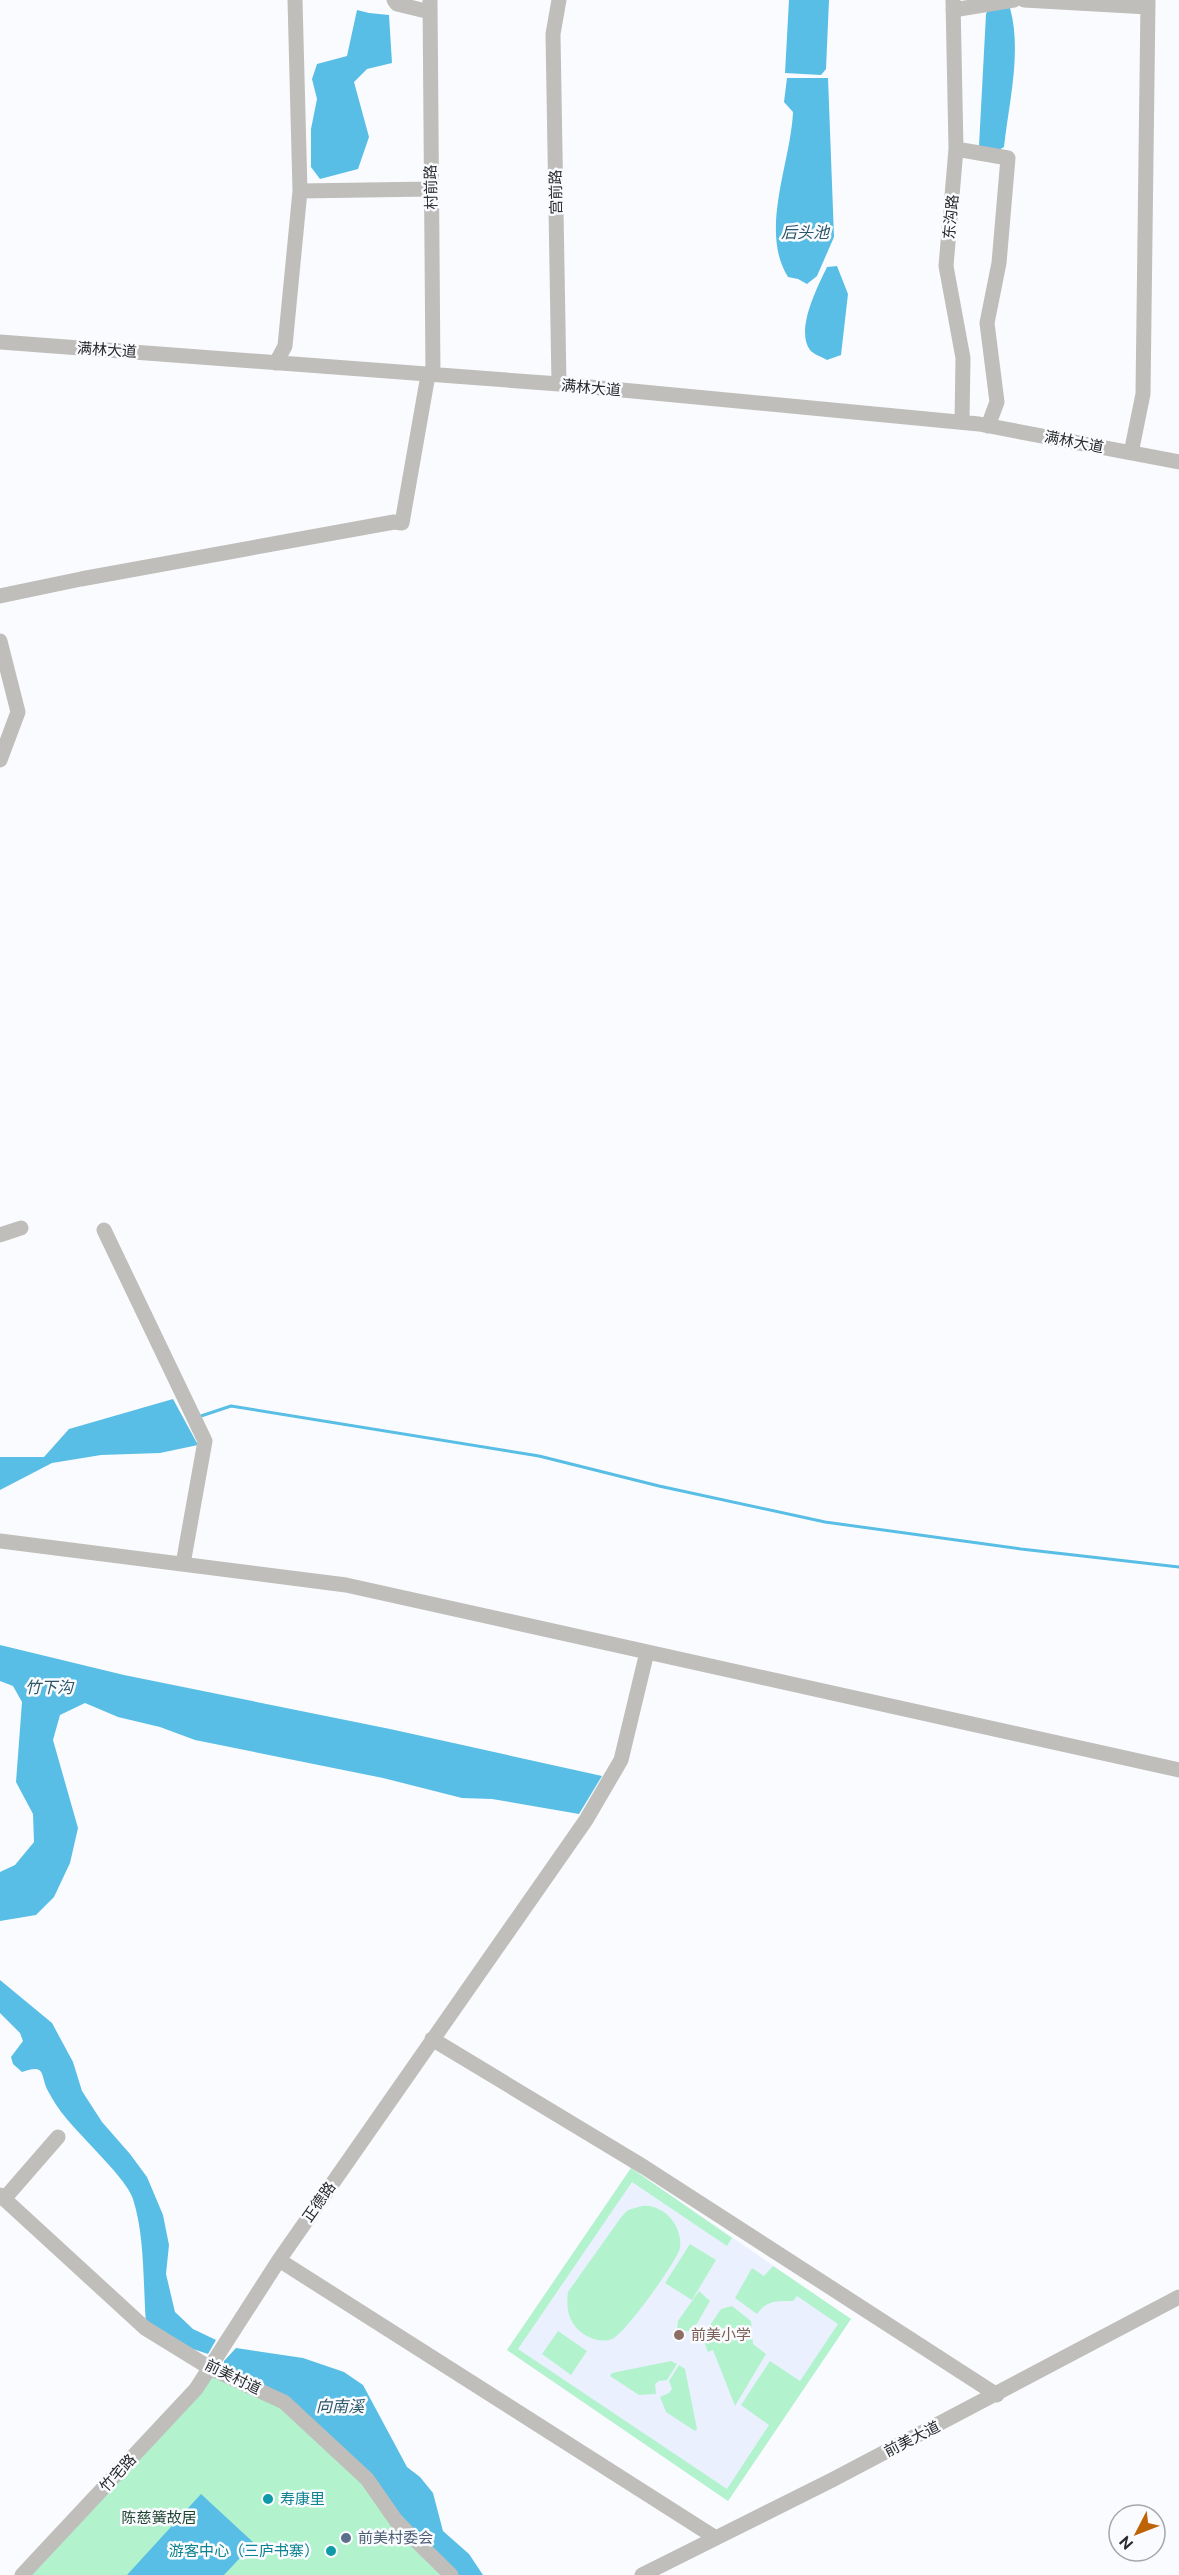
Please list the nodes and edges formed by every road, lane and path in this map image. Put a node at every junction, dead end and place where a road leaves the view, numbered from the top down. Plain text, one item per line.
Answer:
1 (295, 0) edge
2 (394, 0) edge
3 (559, 0) edge
4 (1014, 0) edge
5 (1024, 0) edge
6 (1148, 3) edge
7 (953, 5) edge
8 (430, 6) edge
9 (956, 149) junction
10 (431, 189) junction
11 (300, 191) junction
12 (0, 342) edge
13 (276, 363) junction
14 (431, 375) junction
15 (558, 384) junction
16 (962, 422) junction
17 (988, 426) junction
18 (1131, 453) junction
19 (1179, 462) edge
20 (0, 596) edge
21 (0, 641) edge
22 (1, 757) edge
23 (21, 1228) dead end
24 (104, 1230) dead end
25 (0, 1235) edge
26 (0, 1541) edge
27 (183, 1564) junction
28 (647, 1652) junction
29 (1179, 1770) edge
30 (432, 2039) junction
31 (58, 2137) dead end
32 (2, 2197) edge
33 (279, 2260) junction
34 (1179, 2297) edge
35 (210, 2368) junction
36 (997, 2395) junction
37 (716, 2538) junction
38 (22, 2575) edge
39 (451, 2575) edge
40 (642, 2575) edge

1 - 11 street
2 - 8 street
3 - 15 street, 宫前路
4 - 7 street
5 - 6 street
6 - 18 street
7 - 9 street, 东沟路
8 - 10 street, 村前路
9 - 16 street, 东沟路
9 - 17 street
10 - 11 street
10 - 14 street, 村前路
11 - 13 street
12 - 13 street, 满林大道
13 - 14 street, 满林大道
14 - 15 street, 满林大道
14 - 20 street, 村前路
15 - 16 street, 满林大道
16 - 17 street, 满林大道
17 - 18 street, 满林大道
18 - 19 street, 满林大道
21 - 22 street
23 - 25 street
24 - 27 street
26 - 27 street
27 - 28 street
28 - 29 street
28 - 30 street, 正德路
30 - 33 street, 正德路
30 - 36 street
31 - 32 street
32 - 35 street, 前美村道
33 - 35 street, 正德路
33 - 37 street
34 - 36 street, 前美大道
35 - 38 street, 竹宅路
35 - 39 street, 前美村道
36 - 37 street, 前美大道
37 - 40 street, 前美大道

